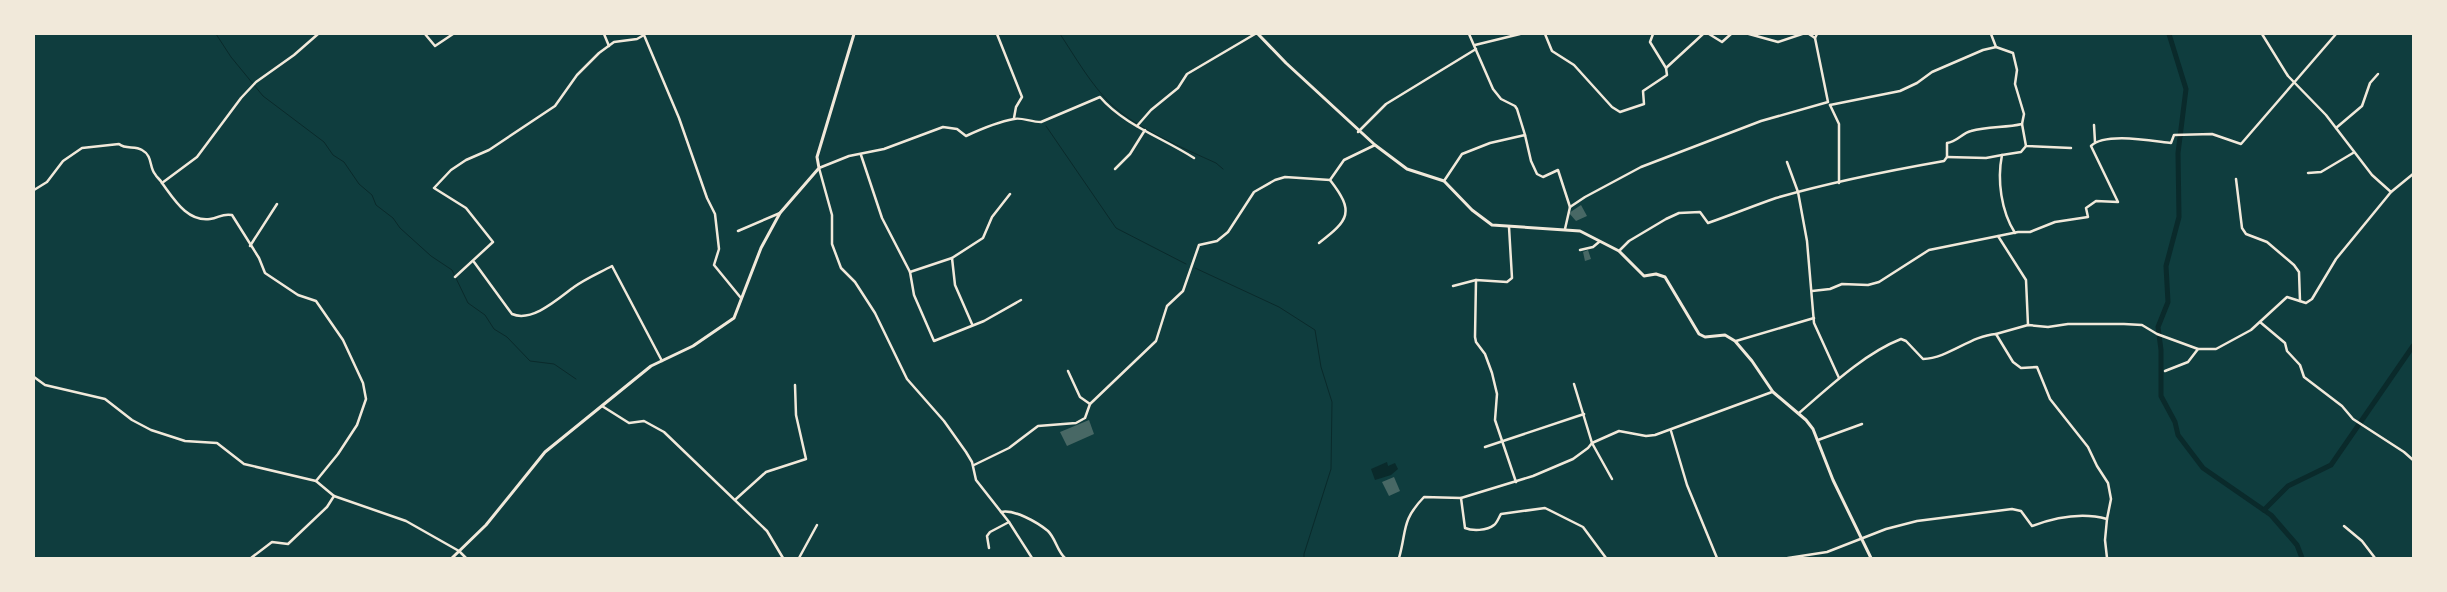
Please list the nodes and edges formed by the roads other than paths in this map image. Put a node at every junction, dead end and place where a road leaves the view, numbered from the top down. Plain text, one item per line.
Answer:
1 (318, 34) edge
2 (425, 34) edge
3 (453, 34) edge
4 (604, 34) edge
5 (854, 34) edge
6 (997, 34) edge
7 (1257, 34) edge
8 (1469, 34) edge
9 (1520, 34) edge
10 (1545, 34) edge
11 (1653, 34) edge
12 (1703, 34) edge
13 (1709, 34) edge
14 (1731, 34) edge
15 (1749, 34) edge
16 (1802, 34) edge
17 (1809, 34) edge
18 (1817, 34) edge
19 (1991, 34) edge
20 (2262, 34) edge
21 (2336, 34) edge
22 (1816, 38) junction
23 (609, 46) junction
24 (1476, 47) junction
25 (1996, 47) junction
26 (1666, 68) junction
27 (2378, 74) dead end
28 (2295, 83) junction
29 (1829, 103) junction
30 (1014, 118) junction
31 (2022, 124) junction
32 (2094, 125) dead end
33 (1137, 126) junction
34 (2335, 128) junction
35 (1145, 130) junction
36 (1358, 132) junction
37 (1525, 135) junction
38 (2095, 142) junction
39 (1374, 145) junction
40 (2026, 146) junction
41 (2071, 148) dead end
42 (2354, 153) junction
43 (861, 155) junction
44 (2002, 155) junction
45 (1194, 158) dead end
46 (1947, 158) junction
47 (1787, 162) dead end
48 (819, 168) junction
49 (1114, 169) dead end
50 (2308, 173) dead end
51 (2413, 174) edge
52 (2236, 179) dead end
53 (1330, 180) junction
54 (1444, 181) junction
55 (162, 183) junction
56 (1839, 183) junction
57 (34, 190) edge
58 (1798, 192) junction
59 (2391, 192) junction
60 (1010, 194) dead end
61 (277, 204) dead end
62 (1570, 207) junction
63 (780, 213) junction
64 (1509, 226) junction
65 (1565, 229) junction
66 (738, 231) dead end
67 (2015, 232) junction
68 (1998, 236) junction
69 (1599, 242) junction
70 (1319, 243) dead end
71 (250, 246) junction
72 (1580, 250) dead end
73 (1619, 251) junction
74 (952, 258) junction
75 (474, 262) junction
76 (910, 272) junction
77 (455, 277) dead end
78 (1476, 280) junction
79 (1453, 286) dead end
80 (1812, 291) junction
81 (741, 298) junction
82 (1021, 300) dead end
83 (2300, 301) junction
84 (1814, 318) junction
85 (2260, 322) junction
86 (972, 324) junction
87 (2028, 325) junction
88 (1996, 334) junction
89 (1735, 341) junction
90 (2198, 349) junction
91 (662, 361) junction
92 (2165, 370) dead end
93 (1068, 371) dead end
94 (34, 377) edge
95 (1839, 378) junction
96 (795, 384) dead end
97 (1574, 384) dead end
98 (1773, 392) junction
99 (1090, 404) junction
100 (602, 406) junction
101 (1799, 413) junction
102 (1584, 414) junction
103 (1862, 424) dead end
104 (1671, 430) junction
105 (1818, 440) junction
106 (1502, 441) junction
107 (1592, 443) junction
108 (1485, 447) dead end
109 (2413, 460) edge
110 (974, 465) junction
111 (1612, 479) dead end
112 (316, 481) junction
113 (1516, 482) junction
114 (334, 496) junction
115 (1461, 498) junction
116 (736, 499) junction
117 (1001, 512) junction
118 (2107, 519) junction
119 (1009, 522) junction
120 (817, 525) dead end
121 (2344, 526) dead end
122 (1861, 540) junction
123 (989, 548) dead end
124 (459, 552) junction
125 (251, 558) edge
126 (452, 558) edge
127 (466, 558) edge
128 (783, 558) edge
129 (799, 558) edge
130 (1032, 558) edge
131 (1065, 558) edge
132 (1399, 558) edge
133 (1606, 558) edge
134 (1717, 558) edge
135 (1788, 558) edge
136 (1871, 558) edge
137 (2107, 558) edge
138 (2375, 558) edge

1 - 55 street
2 - 3 street
4 - 23 street
5 - 48 main road
6 - 30 street
7 - 33 street
7 - 36 main road
8 - 24 street
9 - 24 street
10 - 26 street
11 - 26 street
12 - 26 street
13 - 14 street
15 - 16 street
17 - 22 street
18 - 22 street
19 - 25 street
20 - 28 street
21 - 28 street
22 - 29 street
23 - 75 street
23 - 81 street
24 - 36 street
24 - 37 street
25 - 29 street
25 - 31 street
27 - 34 street
28 - 34 street
28 - 38 street
29 - 56 street
29 - 62 street
30 - 33 street
30 - 43 street
31 - 40 street
31 - 46 street
32 - 38 street
33 - 35 street
34 - 42 street
35 - 45 street
35 - 49 street
36 - 39 main road
37 - 54 street
37 - 62 street
38 - 67 street
39 - 53 street
39 - 54 main road
40 - 41 street
40 - 44 street
42 - 50 street
42 - 59 street
43 - 48 street
43 - 76 street
44 - 46 street
44 - 67 street
46 - 56 street
47 - 58 street
48 - 63 main road
48 - 110 street
51 - 59 street
52 - 83 street
53 - 70 street
53 - 99 street
54 - 64 main road
55 - 57 street
55 - 71 street
56 - 58 street
58 - 73 street
58 - 80 street
59 - 83 street
60 - 74 street
61 - 71 street
62 - 65 street
63 - 66 street
63 - 81 main road
64 - 65 main road
64 - 78 street
65 - 69 main road
67 - 68 street
68 - 80 street
68 - 87 street
69 - 72 street
69 - 73 main road
71 - 112 street
73 - 89 main road
74 - 76 street
74 - 86 street
75 - 77 street
75 - 91 street
76 - 86 street
78 - 79 street
78 - 106 street
80 - 84 street
81 - 91 main road
82 - 86 street
83 - 85 street
84 - 89 street
84 - 95 street
85 - 90 street
85 - 109 street
87 - 88 street
87 - 90 street
88 - 95 street
88 - 118 street
89 - 98 main road
90 - 92 street
91 - 100 main road
93 - 99 street
94 - 112 street
95 - 101 street
96 - 116 street
97 - 102 street
98 - 101 main road
98 - 104 street
99 - 110 street
100 - 116 street
100 - 124 main road
101 - 105 main road
102 - 106 street
102 - 107 street
103 - 105 street
104 - 107 street
104 - 134 street
105 - 122 main road
106 - 108 street
106 - 113 street
107 - 111 street
107 - 113 street
110 - 117 street
112 - 114 street
113 - 115 street
114 - 124 street
114 - 125 street
115 - 132 street
115 - 133 street
116 - 128 street
117 - 119 street
117 - 131 street
118 - 122 street
118 - 137 street
119 - 123 street
119 - 130 street
120 - 129 street
121 - 138 street
122 - 135 street
122 - 136 main road
124 - 126 main road
124 - 127 street

